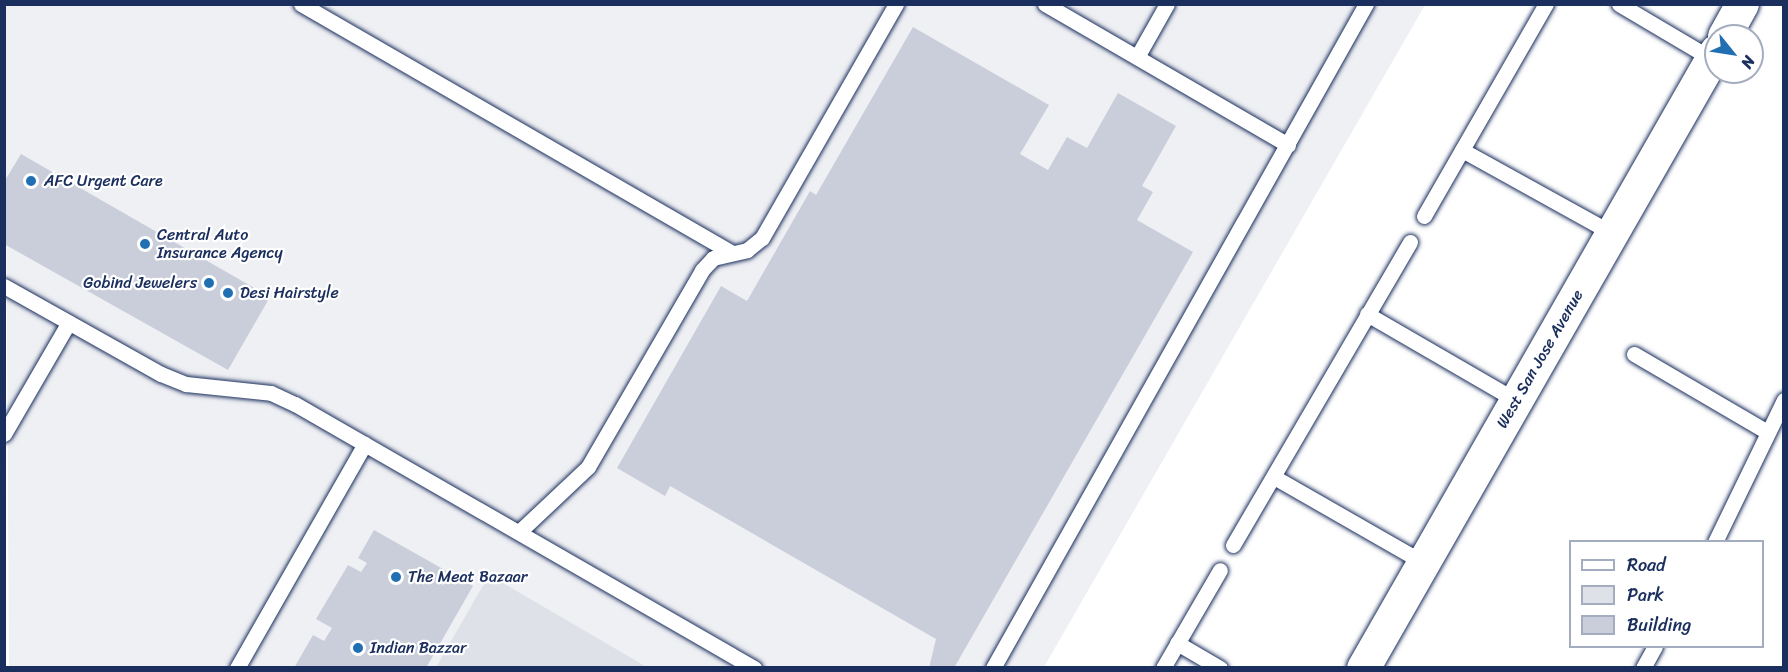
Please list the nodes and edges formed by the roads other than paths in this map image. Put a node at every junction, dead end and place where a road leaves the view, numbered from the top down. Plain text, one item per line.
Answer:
1 (301, 4) edge
2 (896, 4) edge
3 (1045, 4) edge
4 (1167, 4) edge
5 (1366, 4) edge
6 (1546, 4) edge
7 (1619, 4) edge
8 (1742, 4) edge
9 (1731, 24) edge
10 (1704, 43) edge
11 (1137, 57) junction
12 (1704, 72) edge
13 (1288, 145) junction
14 (1462, 150) junction
15 (1424, 216) dead end
16 (1612, 233) junction
17 (1410, 242) dead end
18 (730, 252) junction
19 (4, 286) edge
20 (1367, 314) junction
21 (69, 322) junction
22 (1634, 354) dead end
23 (1517, 400) junction
24 (1784, 400) edge
25 (1766, 431) junction
26 (4, 434) edge
27 (365, 444) junction
28 (1274, 477) junction
29 (519, 532) junction
30 (1716, 540) edge
31 (1233, 545) dead end
32 (1424, 563) junction
33 (1220, 570) dead end
34 (1177, 643) junction
35 (1654, 648) edge
36 (237, 668) edge
37 (754, 668) edge
38 (993, 668) edge
39 (1163, 668) edge
40 (1220, 668) edge
41 (1363, 668) edge
42 (1643, 668) edge

1 - 18 lane
2 - 18 lane
3 - 11 lane
4 - 11 lane
5 - 13 lane
6 - 14 lane
7 - 10 lane
8 - 9 street, West San Jose Avenue
11 - 13 lane
12 - 16 street, West San Jose Avenue
13 - 38 lane
14 - 15 lane
14 - 16 lane
16 - 23 street, West San Jose Avenue
17 - 20 lane
18 - 29 lane
19 - 21 lane
20 - 23 lane
20 - 28 lane
21 - 26 lane
21 - 27 lane
22 - 25 lane
23 - 32 street, West San Jose Avenue
24 - 25 lane
25 - 30 lane
27 - 29 lane
27 - 36 lane
28 - 31 lane
28 - 32 lane
29 - 37 lane
32 - 41 street, West San Jose Avenue
33 - 34 lane
34 - 39 lane
34 - 40 lane
35 - 42 lane

